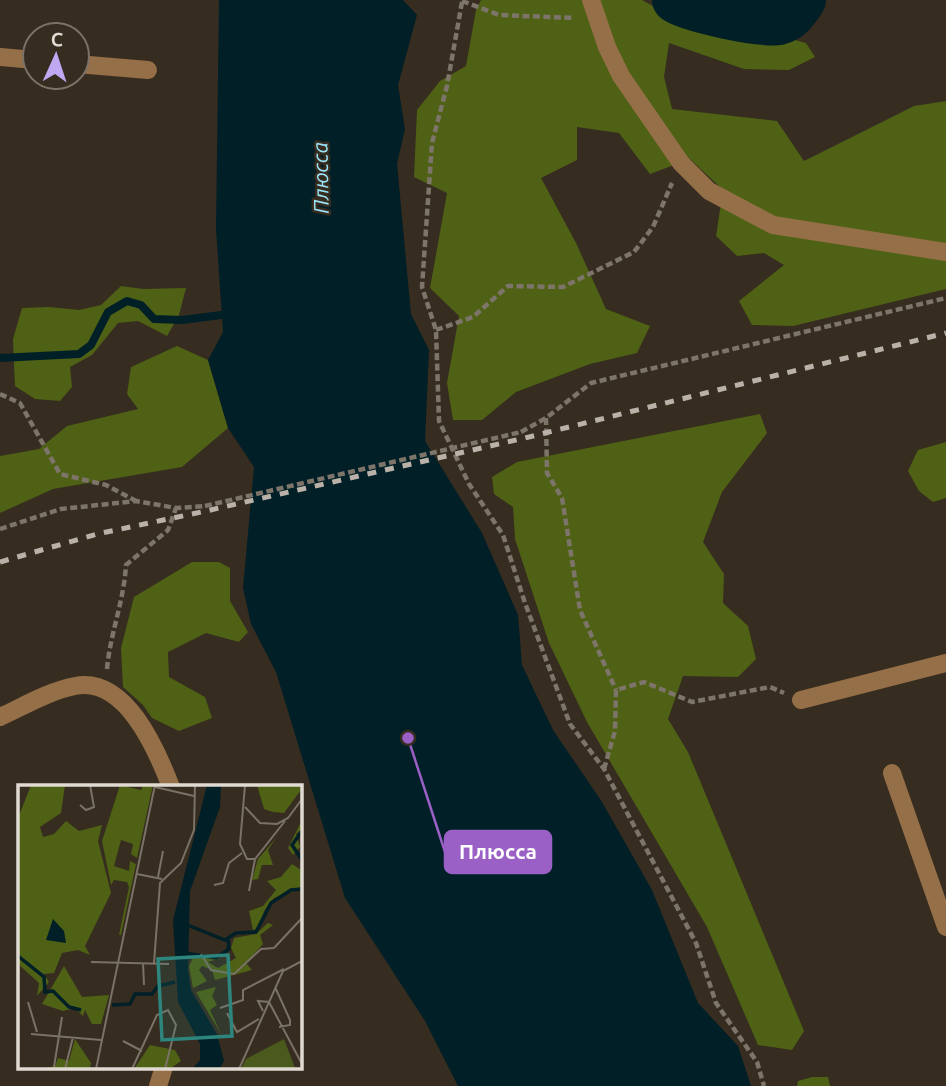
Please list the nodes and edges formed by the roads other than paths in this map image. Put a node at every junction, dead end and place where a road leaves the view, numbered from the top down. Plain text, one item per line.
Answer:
1 (591, 0) edge
2 (0, 57) edge
3 (21, 59) edge
4 (91, 65) edge
5 (148, 70) dead end
6 (946, 252) edge
7 (946, 663) edge
8 (801, 700) road end
9 (0, 717) edge
10 (891, 773) dead end
11 (170, 785) edge
12 (946, 927) edge
13 (164, 1068) edge
14 (158, 1086) edge

1 - 6 street
2 - 3 street
4 - 5 street
7 - 8 street
9 - 11 street
10 - 12 street
13 - 14 street

